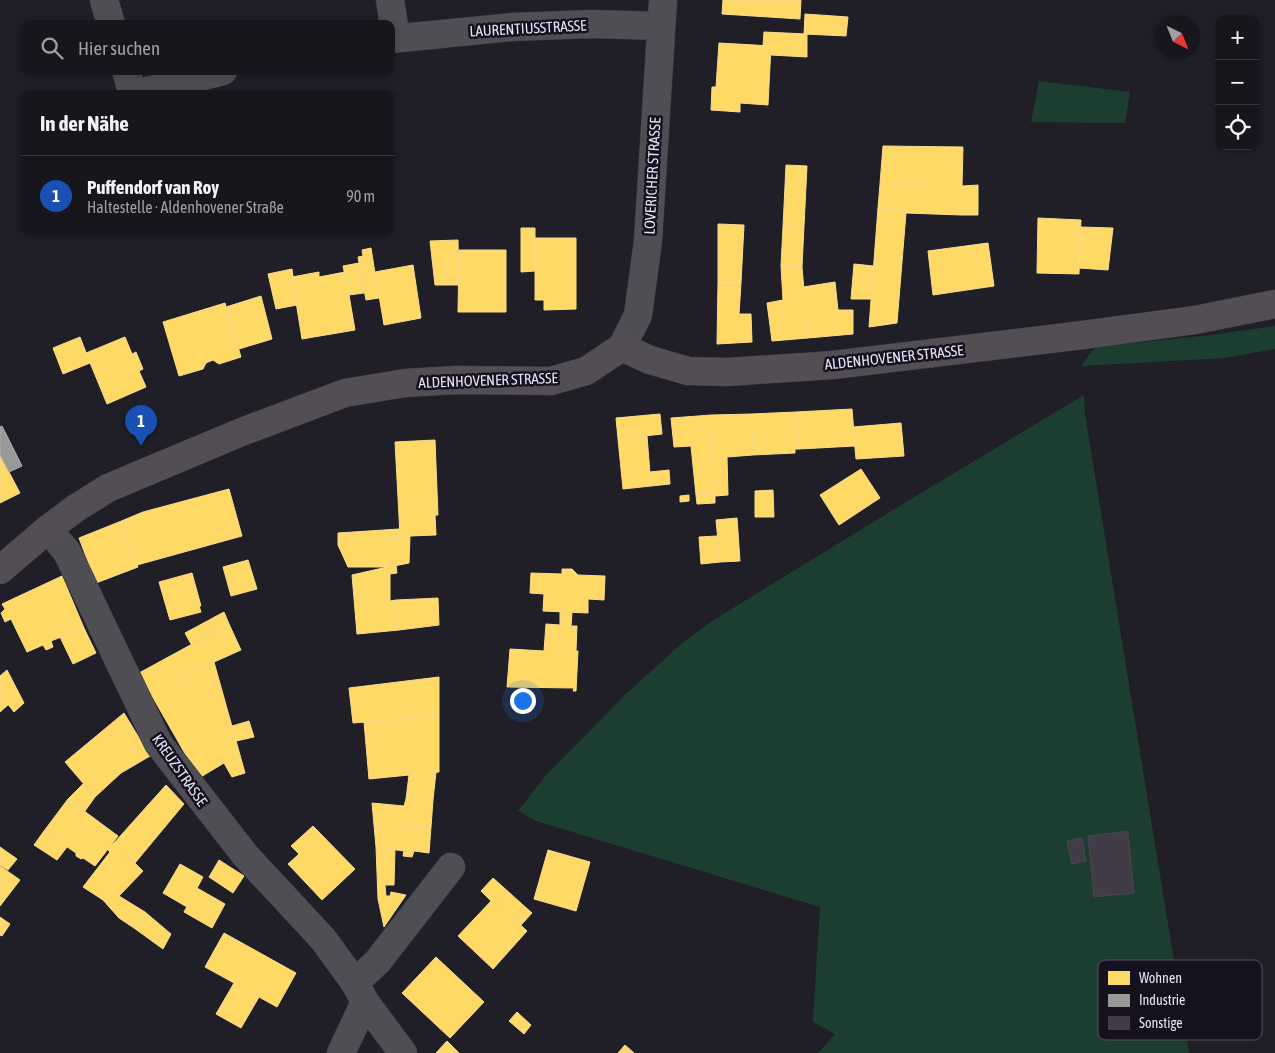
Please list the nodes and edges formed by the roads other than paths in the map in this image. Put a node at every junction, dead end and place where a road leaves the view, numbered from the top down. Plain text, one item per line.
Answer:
1 (104, 0) edge
2 (390, 0) edge
3 (662, 13) edge
4 (110, 20) edge
5 (392, 20) edge
6 (395, 38) edge
7 (127, 75) edge
8 (207, 75) edge
9 (133, 90) edge
10 (149, 90) edge
11 (1275, 304) edge
12 (622, 347) junction
13 (48, 529) junction
14 (0, 570) edge
15 (451, 867) dead end
16 (360, 992) junction
17 (341, 1053) edge
18 (403, 1053) edge

1 - 4 street
2 - 5 street, LAURENTIUSSTRASSE
3 - 6 street, LAURENTIUSSTRASSE
3 - 12 street, LOVERICHER STRASSE
7 - 9 street
8 - 10 street
11 - 12 street, ALDENHOVENER STRASSE
12 - 13 street, ALDENHOVENER STRASSE
13 - 14 street, ALDENHOVENER STRASSE
13 - 16 street, KREUZSTRASSE
15 - 16 street
16 - 17 street
16 - 18 street, KREUZSTRASSE

